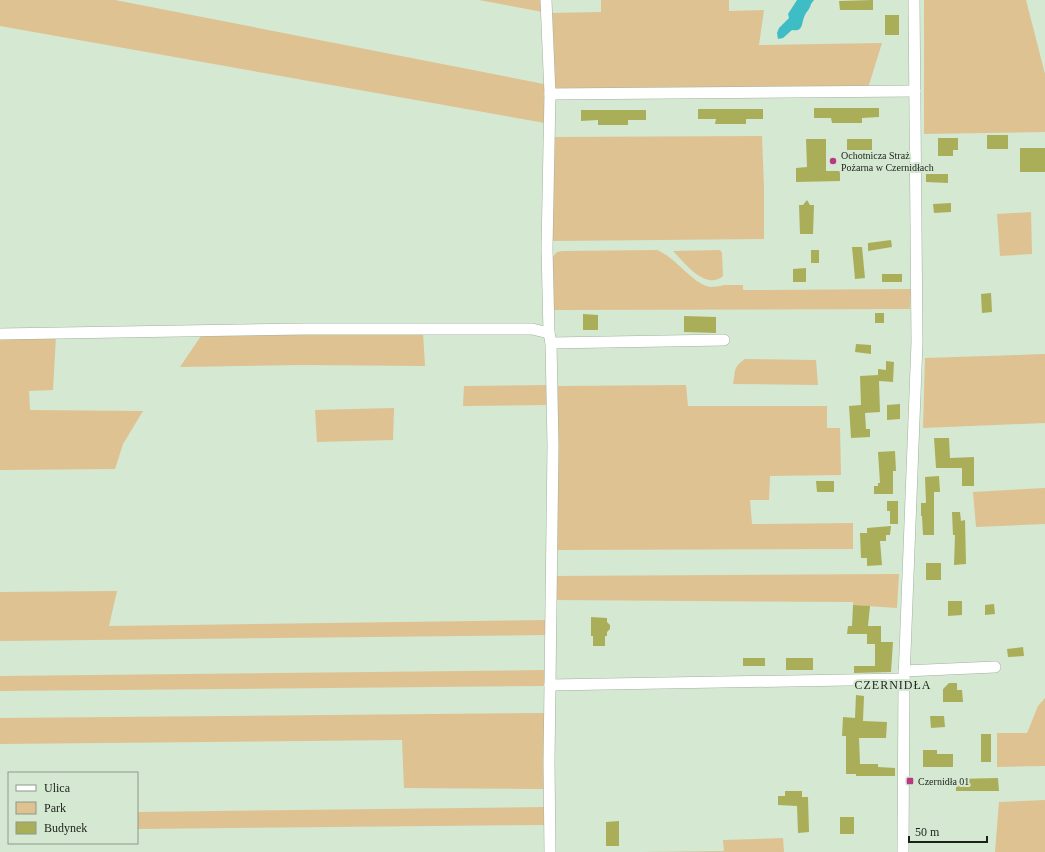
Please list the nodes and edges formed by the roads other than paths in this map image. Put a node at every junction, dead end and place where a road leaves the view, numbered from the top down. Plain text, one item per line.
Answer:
1 (546, 0) edge
2 (914, 0) edge
3 (915, 91) junction
4 (550, 94) junction
5 (0, 334) edge
6 (550, 338) junction
7 (724, 340) dead end
8 (995, 668) dead end
9 (904, 675) junction
10 (550, 685) junction
11 (550, 852) edge
12 (903, 852) edge

1 - 4 street
2 - 3 street
3 - 4 street
3 - 9 street
4 - 6 street
5 - 6 street
6 - 7 street
6 - 10 street
8 - 9 street
9 - 10 street
9 - 12 street
10 - 11 street

